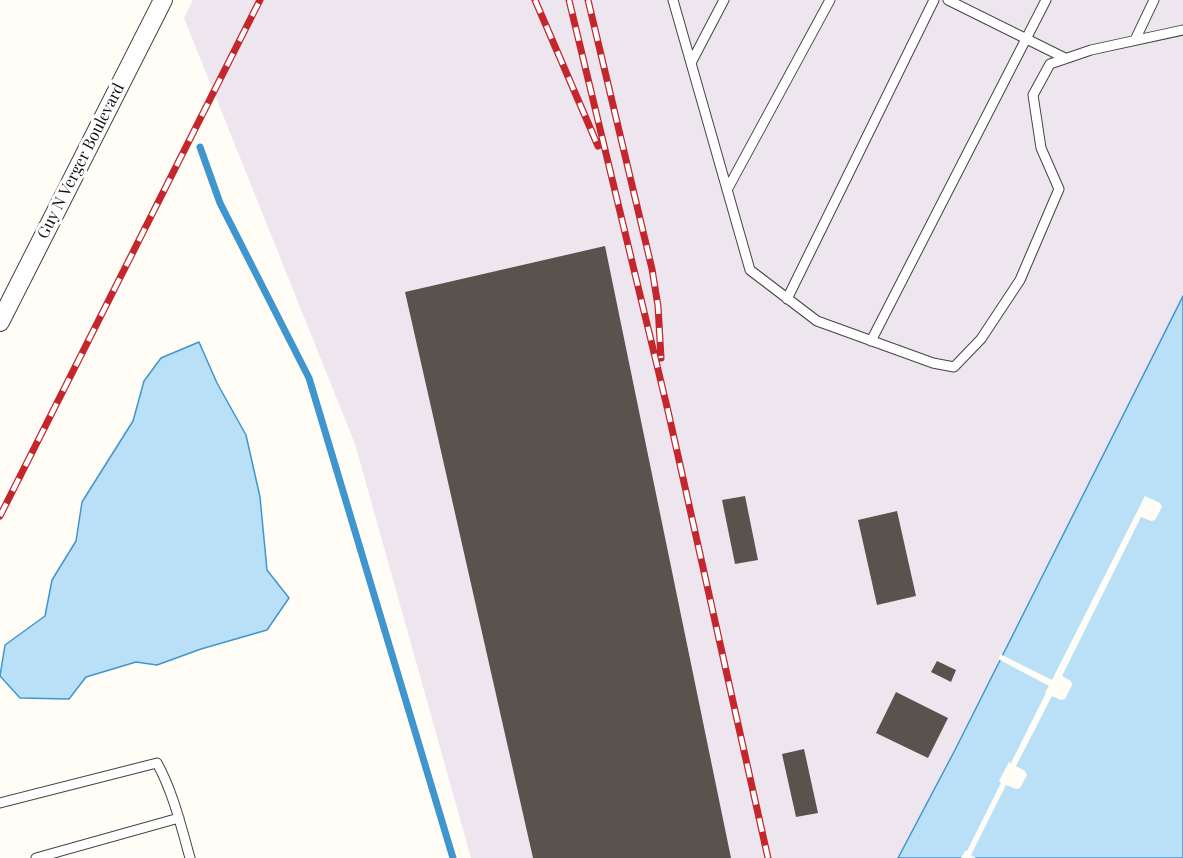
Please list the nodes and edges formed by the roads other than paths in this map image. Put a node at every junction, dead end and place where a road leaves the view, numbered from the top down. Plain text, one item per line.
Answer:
1 (163, 0) edge
2 (673, 0) edge
3 (724, 0) edge
4 (830, 0) edge
5 (933, 0) edge
6 (948, 0) edge
7 (1046, 0) edge
8 (1154, 0) edge
9 (1183, 30) edge
10 (1026, 39) junction
11 (1135, 40) junction
12 (1065, 58) junction
13 (691, 63) junction
14 (727, 190) junction
15 (787, 299) junction
16 (0, 322) edge
17 (871, 341) junction
18 (0, 803) edge
19 (179, 818) junction
20 (36, 858) edge
21 (190, 858) edge

1 - 16 street, Guy N Verger Boulevard
2 - 13 lane
3 - 13 lane
4 - 14 lane
5 - 15 lane
6 - 10 lane
7 - 10 lane
8 - 11 lane
9 - 11 lane
10 - 12 lane
10 - 17 lane
11 - 12 lane
12 - 17 lane
13 - 14 lane
14 - 15 lane
15 - 17 lane
18 - 19 lane
19 - 20 lane
19 - 21 lane

